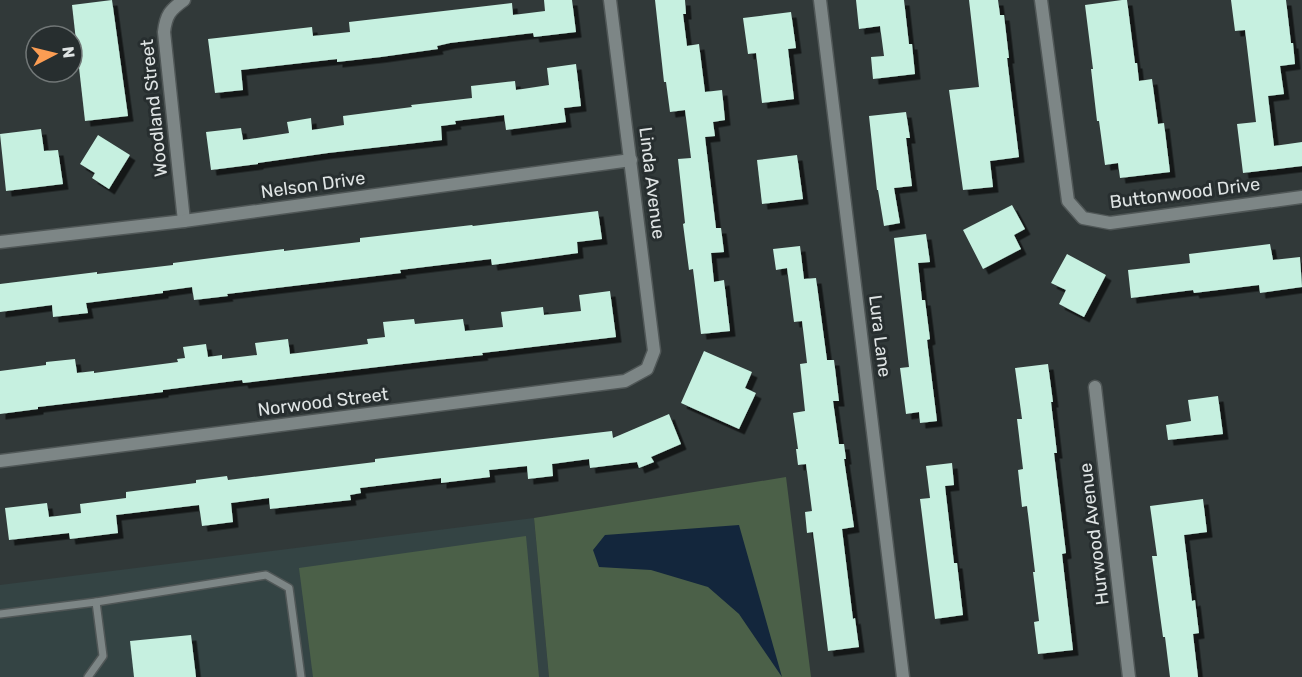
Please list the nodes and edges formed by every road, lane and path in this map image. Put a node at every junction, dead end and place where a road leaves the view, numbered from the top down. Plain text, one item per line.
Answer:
1 (184, 0) edge
2 (610, 0) edge
3 (820, 0) edge
4 (1041, 0) edge
5 (631, 160) junction
6 (1302, 197) edge
7 (184, 220) junction
8 (0, 242) edge
9 (647, 369) joint
10 (1095, 387) dead end
11 (0, 461) edge
12 (96, 602) junction
13 (0, 614) edge
14 (88, 677) edge
15 (301, 677) edge
16 (903, 677) edge
17 (1129, 677) edge

1 - 7 street, Woodland Street
2 - 5 street, Linda Avenue
3 - 16 street, Lura Lane
4 - 6 street, Buttonwood Drive
5 - 7 street, Nelson Drive
5 - 9 street, Linda Avenue
7 - 8 street, Nelson Drive
9 - 11 street, Norwood Street
10 - 17 street, Hurwood Avenue
12 - 13 lane
12 - 14 lane
12 - 15 lane

